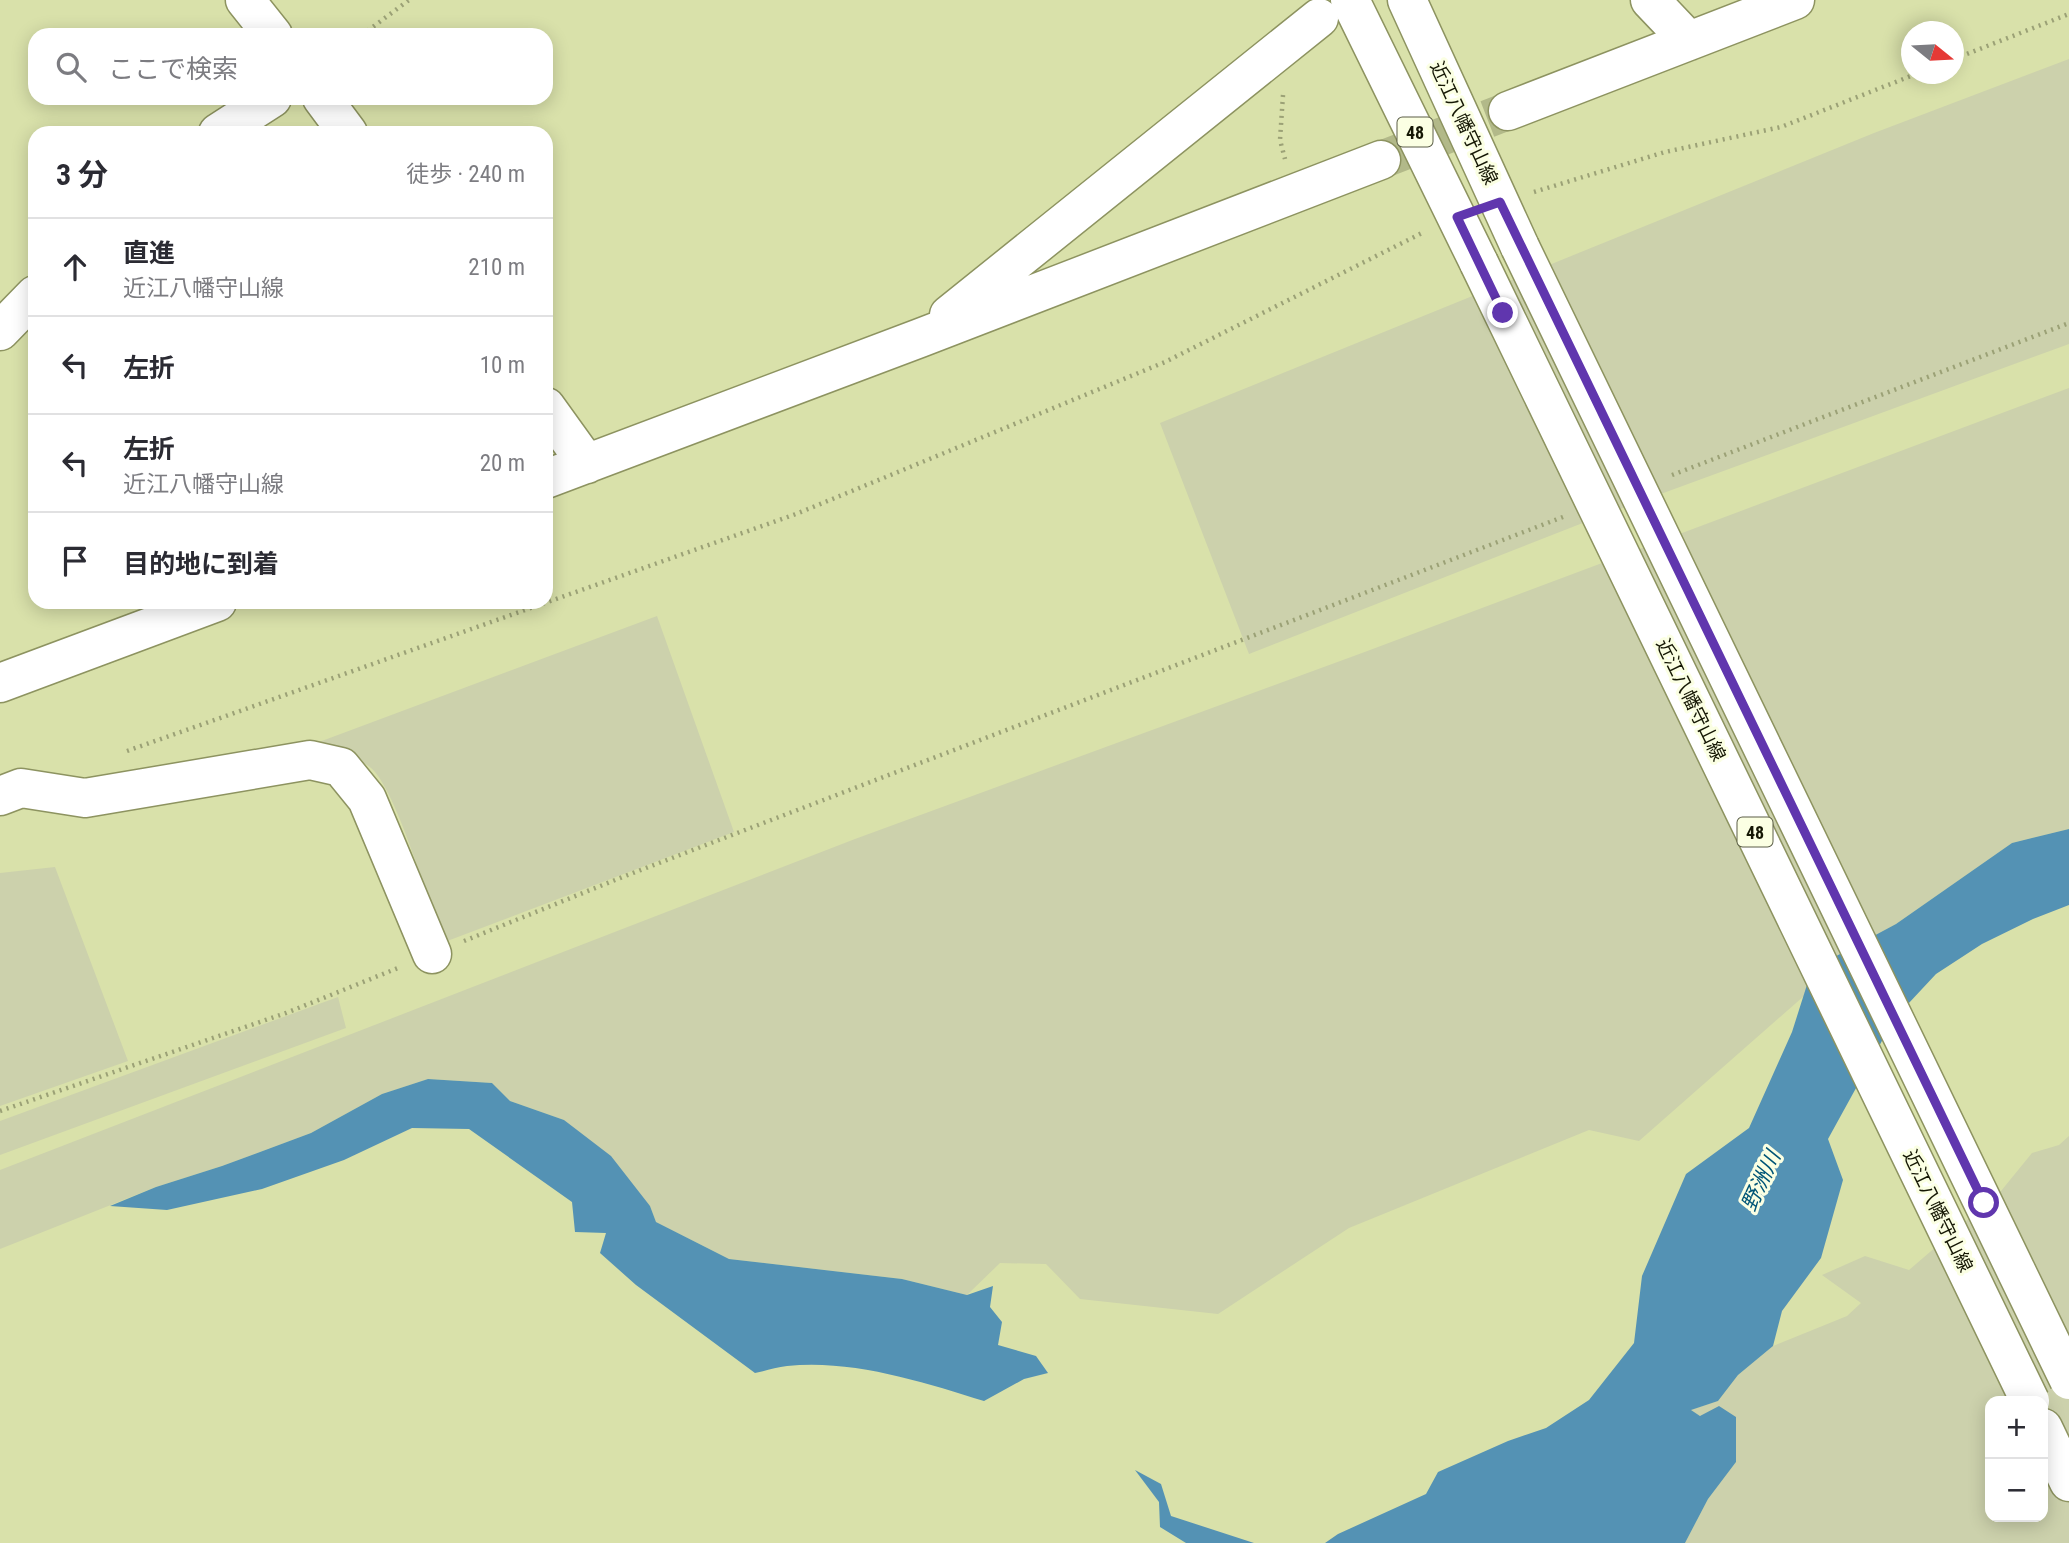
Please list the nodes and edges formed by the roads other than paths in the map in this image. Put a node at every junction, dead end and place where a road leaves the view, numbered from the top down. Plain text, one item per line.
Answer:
1 (245, 0) edge
2 (1407, 0) edge
3 (1650, 0) edge
4 (1795, 0) edge
5 (1335, 9) edge
6 (267, 28) edge
7 (1689, 41) junction
8 (261, 105) edge
9 (327, 105) edge
10 (1508, 111) tunnel mouth
11 (229, 126) edge
12 (343, 126) edge
13 (1381, 160) tunnel mouth
14 (28, 302) edge
15 (0, 331) edge
16 (920, 338) junction
17 (553, 417) edge
18 (587, 464) junction
19 (553, 476) edge
20 (198, 609) edge
21 (0, 683) edge
22 (0, 796) edge
23 (432, 954) road end
24 (2069, 1380) edge
25 (2028, 1396) edge
26 (2048, 1438) edge
27 (2069, 1482) edge

1 - 6 main road
2 - 24 main road, 近江八幡守山線 / 48, bridge
3 - 7 main road
4 - 7 main road
5 - 16 main road
5 - 25 main road, 近江八幡守山線 / 48, bridge
7 - 10 main road
8 - 11 main road
9 - 12 main road
13 - 16 main road
14 - 15 main road
16 - 18 main road
17 - 18 main road
18 - 19 main road
20 - 21 main road
22 - 23 main road
26 - 27 main road

